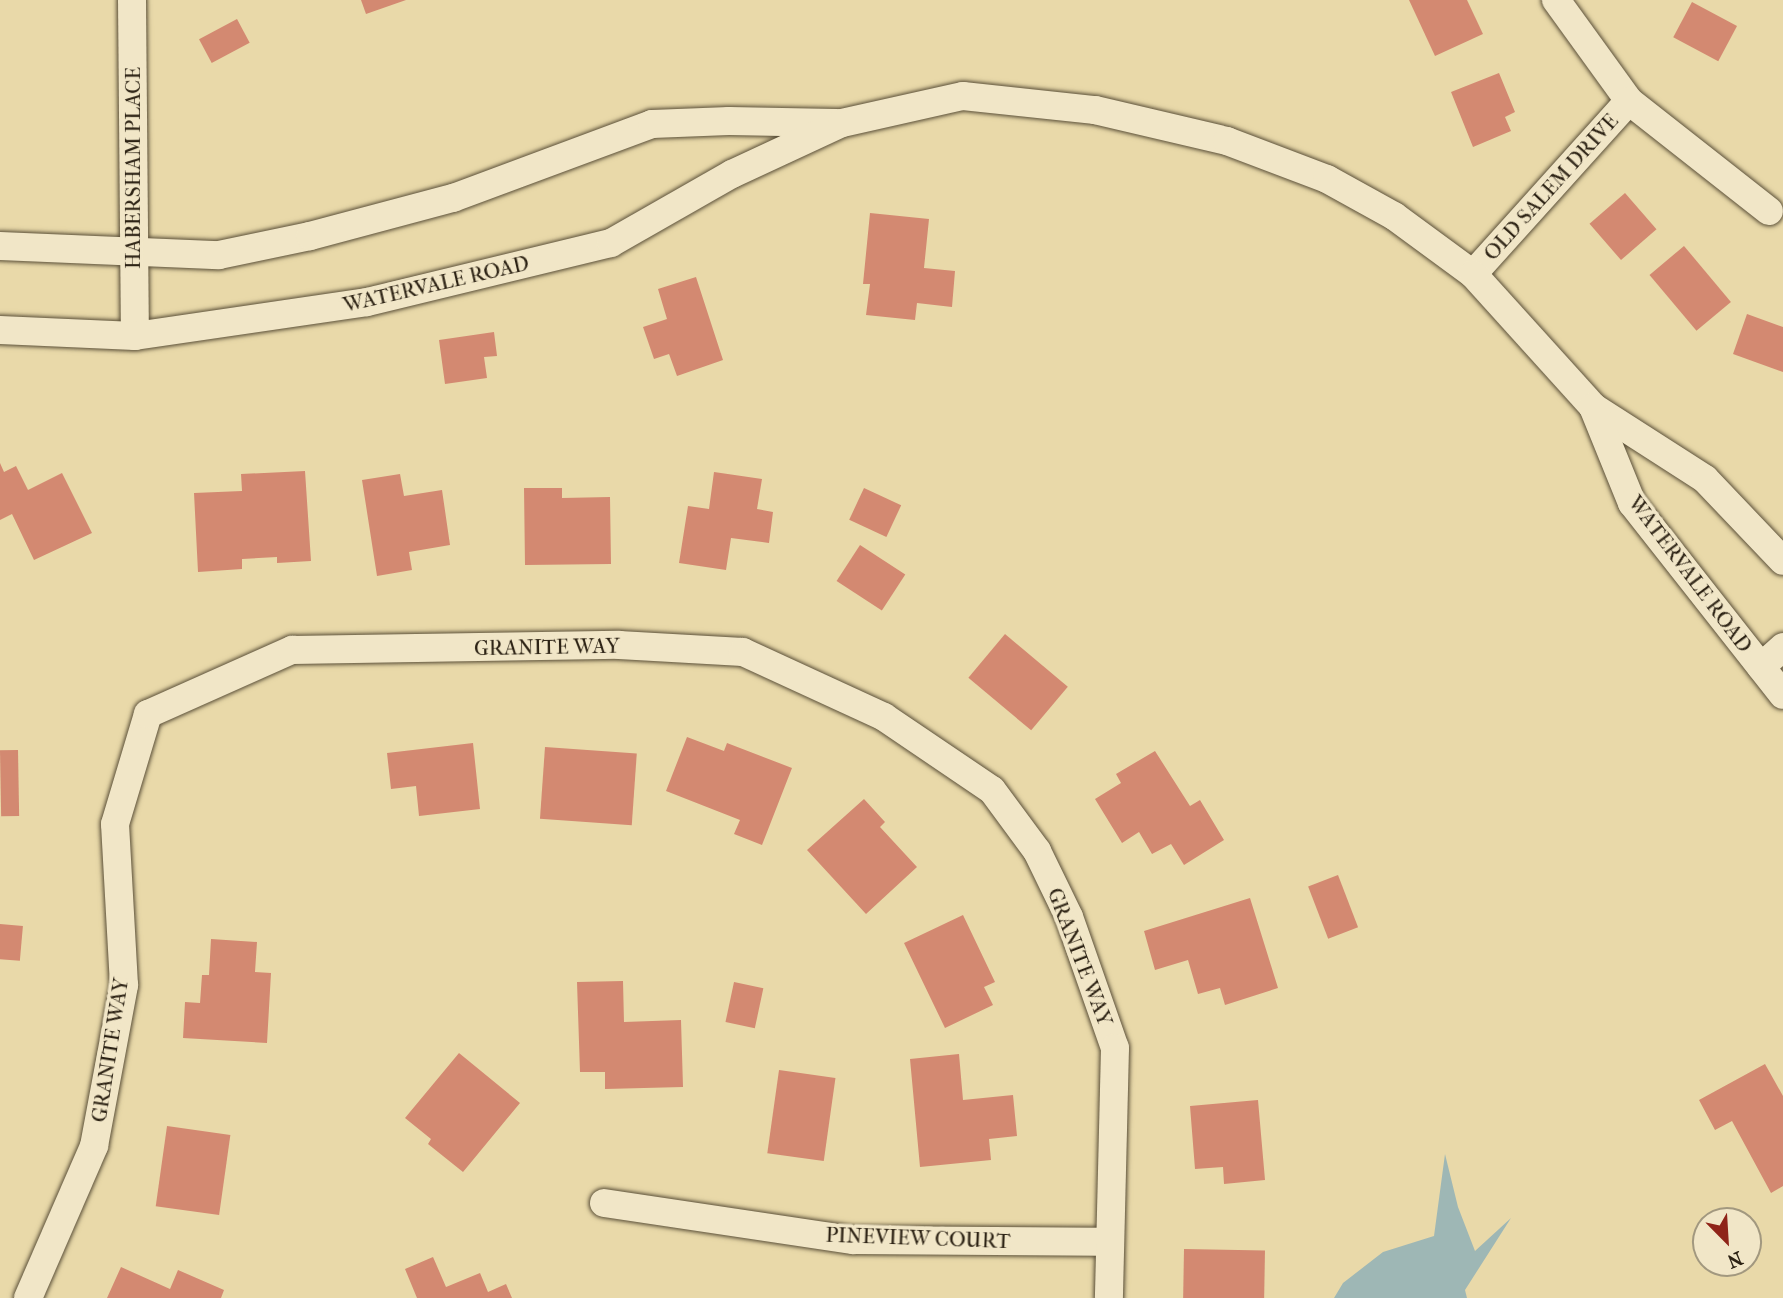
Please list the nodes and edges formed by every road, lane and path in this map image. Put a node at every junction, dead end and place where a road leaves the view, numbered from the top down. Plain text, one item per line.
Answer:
1 (132, 0) edge
2 (1556, 0) edge
3 (1629, 101) junction
4 (842, 123) junction
5 (1769, 211) dead end
6 (0, 246) edge
7 (134, 252) junction
8 (1473, 274) junction
9 (0, 330) edge
10 (135, 336) junction
11 (1593, 407) junction
12 (1783, 561) edge
13 (1783, 648) edge
14 (1761, 667) junction
15 (1783, 695) edge
16 (604, 1203) dead end
17 (1108, 1242) junction
18 (28, 1298) edge
19 (1110, 1298) edge

1 - 7 street, HABERSHAM PLACE
2 - 3 street
3 - 5 street
3 - 8 street, OLD SALEM DRIVE
4 - 7 street, WATERVALE ROAD
4 - 8 street, WATERVALE ROAD
4 - 10 street, WATERVALE ROAD
6 - 7 street, WATERVALE ROAD
7 - 10 street, HABERSHAM PLACE
8 - 11 street, WATERVALE ROAD
9 - 10 street, WATERVALE ROAD
11 - 12 street, WATERVALE ROAD
11 - 14 street, WATERVALE ROAD
13 - 14 street
14 - 15 street, WATERVALE ROAD
16 - 17 street, PINEVIEW COURT
17 - 18 street, GRANITE WAY
17 - 19 street, GRANITE WAY

